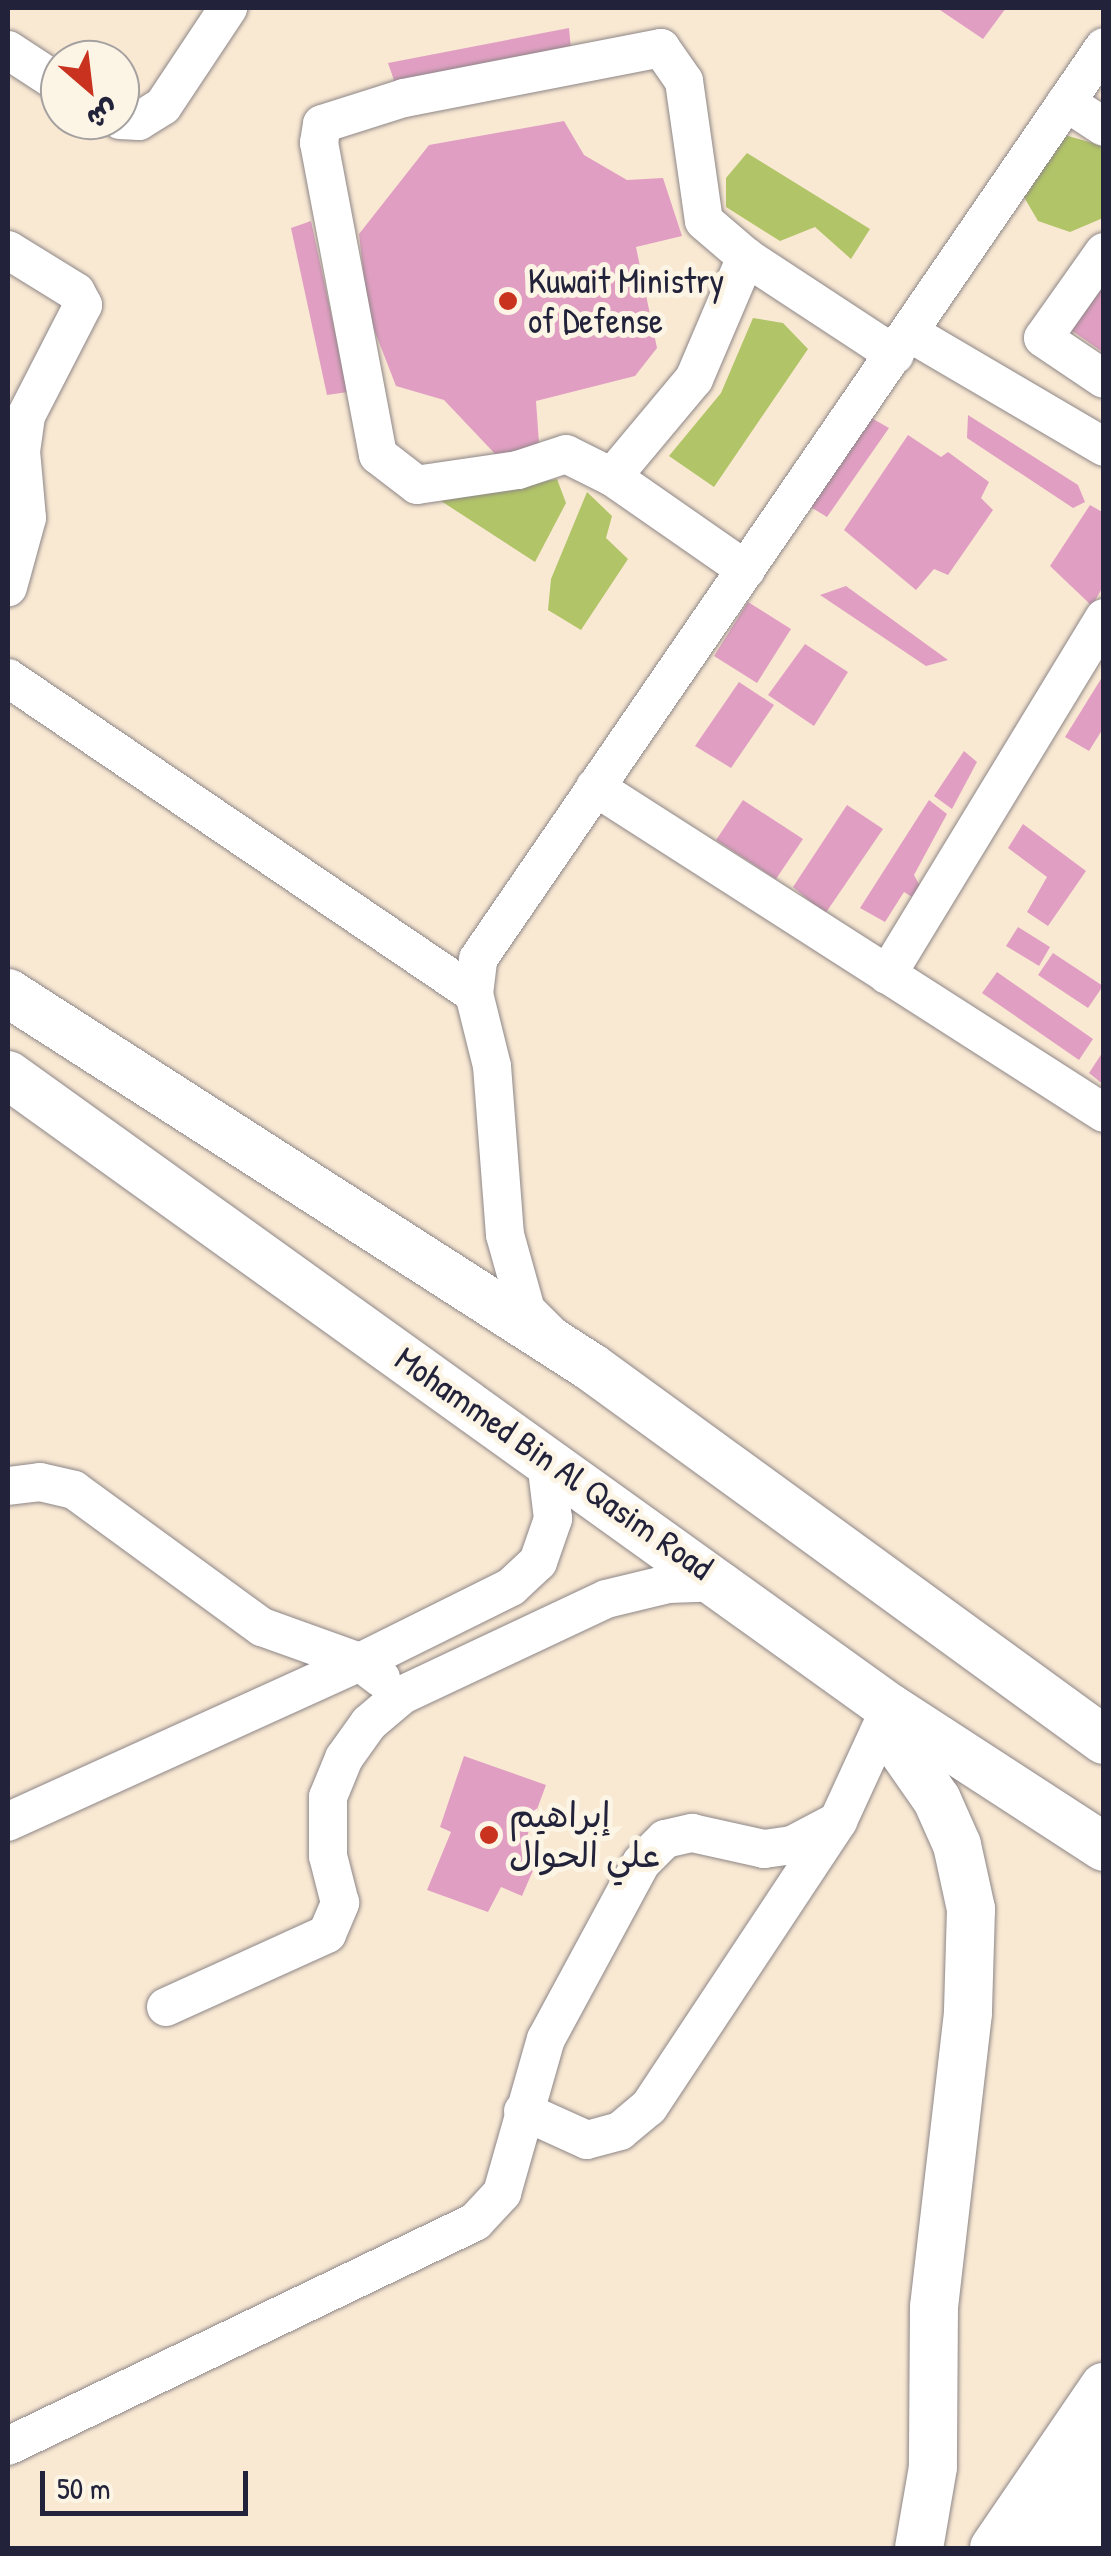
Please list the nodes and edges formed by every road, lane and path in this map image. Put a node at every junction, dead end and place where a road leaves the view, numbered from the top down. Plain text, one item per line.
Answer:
1 (228, 8) edge
2 (1104, 47) edge
3 (8, 50) edge
4 (40, 71) edge
5 (1066, 102) junction
6 (140, 120) edge
7 (1104, 127) edge
8 (8, 250) edge
9 (1104, 252) edge
10 (746, 257) junction
11 (902, 344) junction
12 (1104, 379) edge
13 (1104, 448) edge
14 (612, 477) junction
15 (17, 512) edge
16 (746, 570) junction
17 (8, 587) edge
18 (1104, 618) edge
19 (8, 678) edge
20 (595, 787) junction
21 (887, 974) junction
22 (8, 993) edge
23 (474, 994) junction
24 (8, 1076) edge
25 (1104, 1113) edge
26 (505, 1235) junction
27 (394, 1243) junction
28 (566, 1350) junction
29 (546, 1461) junction
30 (8, 1486) edge
31 (723, 1582) junction
32 (360, 1662) junction
33 (402, 1695) junction
34 (890, 1708) junction
35 (1104, 1740) edge
36 (838, 1821) junction
37 (8, 1822) edge
38 (1104, 1846) edge
39 (166, 2007) dead end
40 (523, 2111) junction
41 (1104, 2387) edge
42 (1104, 2445) edge
43 (8, 2446) edge
44 (1051, 2466) junction
45 (1104, 2521) edge
46 (919, 2548) edge
47 (975, 2548) edge
48 (994, 2548) edge
49 (1033, 2548) edge
50 (1085, 2548) edge

1 - 6 lane
2 - 5 lane
3 - 4 lane
5 - 7 lane
5 - 11 lane
8 - 15 lane
9 - 12 lane
10 - 11 lane
10 - 14 lane
10 - 14 lane
11 - 13 lane
11 - 16 lane
14 - 16 lane
15 - 17 lane
16 - 20 lane
18 - 21 lane
19 - 23 lane
20 - 21 lane
20 - 23 lane
21 - 25 lane
22 - 27 main road
23 - 26 lane
24 - 29 main road, Mohammed Bin Al Qasim Road
26 - 27 lane
26 - 28 lane
27 - 28 main road
28 - 35 main road
29 - 31 main road, Mohammed Bin Al Qasim Road
29 - 32 lane
30 - 32 lane
31 - 33 lane
31 - 34 main road, Mohammed Bin Al Qasim Road
32 - 33 lane
32 - 37 lane
33 - 39 lane
34 - 36 lane
34 - 38 main road, Mohammed Bin Al Qasim Road
34 - 46 main road
36 - 40 lane
36 - 40 lane
40 - 43 lane
41 - 44 main road
42 - 49 highway
44 - 47 lane
44 - 48 main road
45 - 50 highway

